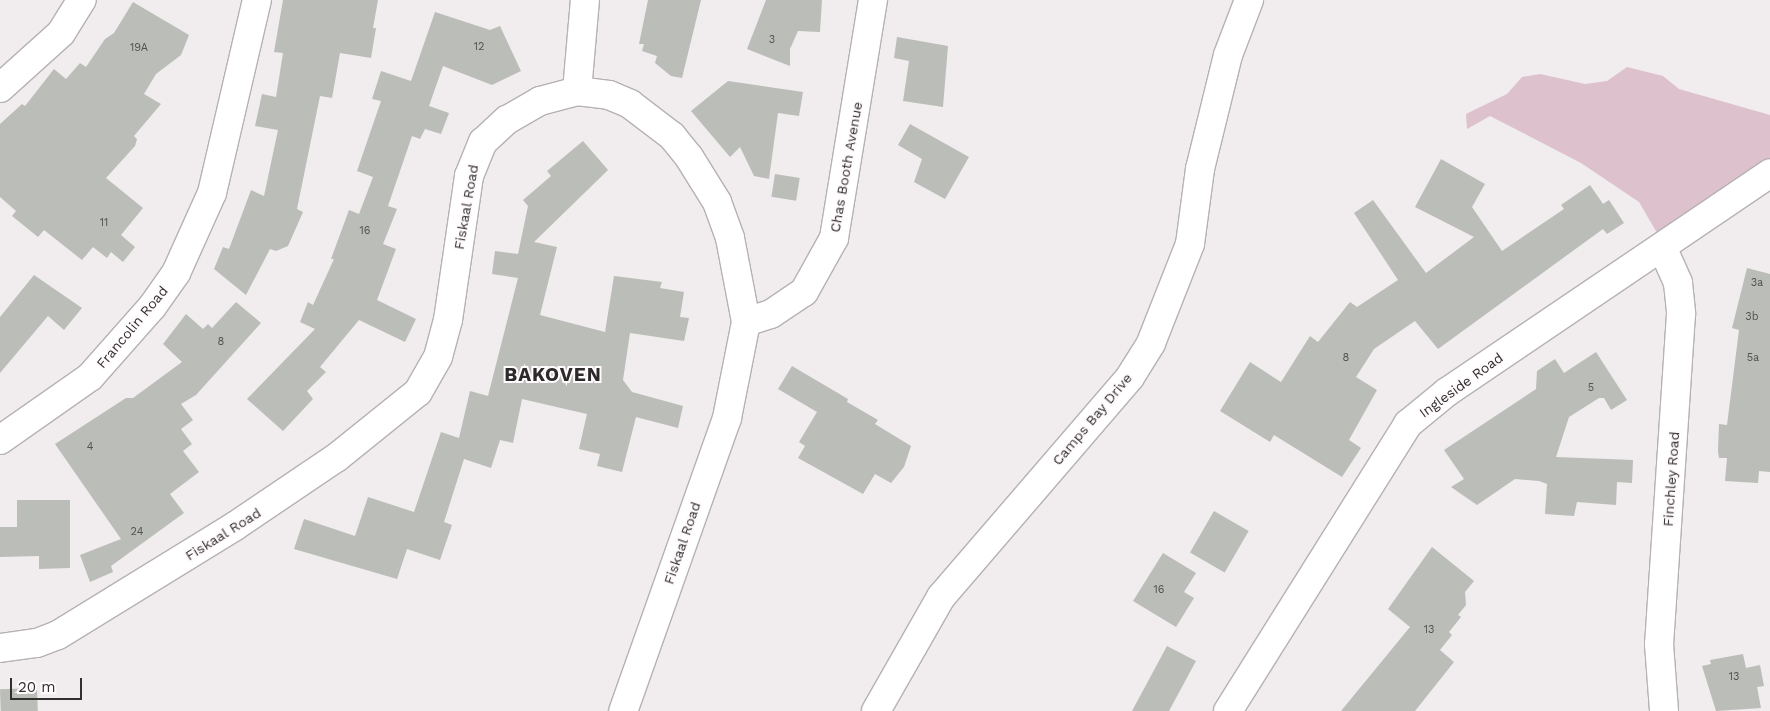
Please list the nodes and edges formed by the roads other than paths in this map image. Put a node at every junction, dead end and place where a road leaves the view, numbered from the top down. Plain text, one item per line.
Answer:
1 (82, 0) edge
2 (257, 0) edge
3 (585, 0) edge
4 (872, 0) edge
5 (1249, 0) edge
6 (0, 88) edge
7 (577, 90) junction
8 (1770, 173) edge
9 (1664, 249) junction
10 (746, 322) junction
11 (0, 440) edge
12 (0, 648) edge
13 (623, 711) edge
14 (876, 711) edge
15 (1228, 711) edge
16 (1664, 711) edge

1 - 6 street
2 - 11 street, Francolin Road
3 - 7 street
4 - 10 street, Chas Booth Avenue
5 - 14 street, Camps Bay Drive
7 - 10 street, Fiskaal Road
7 - 12 street, Fiskaal Road
8 - 9 street, Ingleside Road
9 - 15 street, Ingleside Road
9 - 16 street, Finchley Road
10 - 13 street, Fiskaal Road

